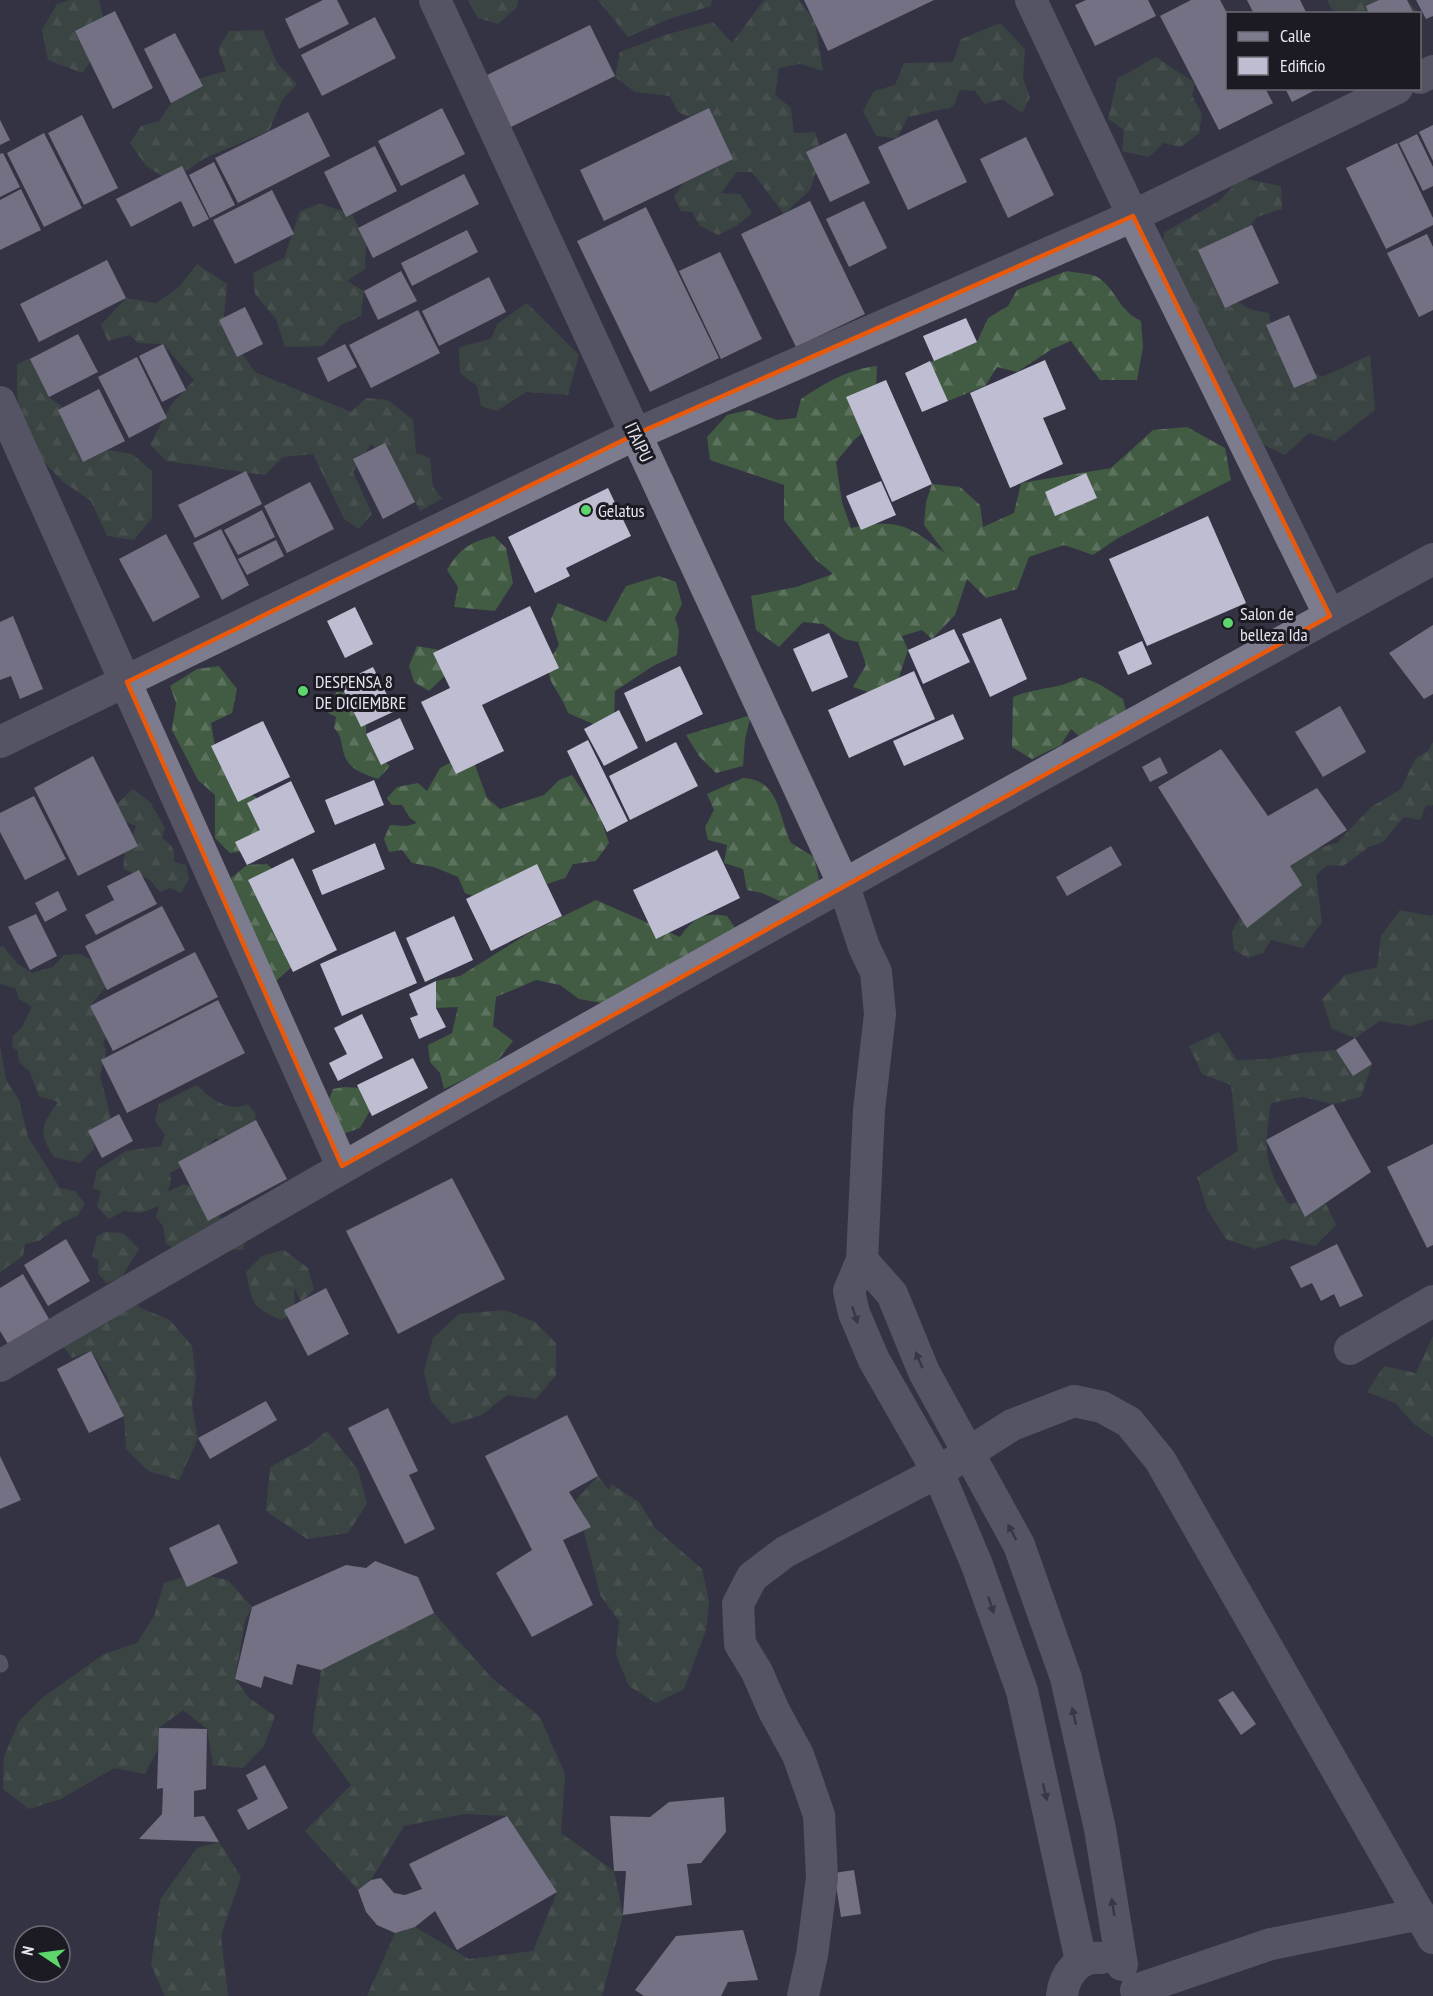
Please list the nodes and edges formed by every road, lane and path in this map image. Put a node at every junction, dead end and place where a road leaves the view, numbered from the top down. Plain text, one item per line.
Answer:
1 (435, 0) edge
2 (1031, 0) edge
3 (1393, 90) edge
4 (1133, 216) junction
5 (0, 402) edge
6 (636, 434) junction
7 (1433, 559) edge
8 (1330, 616) junction
9 (127, 682) junction
10 (0, 742) edge
11 (843, 883) junction
12 (342, 1166) junction
13 (862, 1260) junction
14 (1433, 1301) edge
15 (1350, 1349) dead end
16 (0, 1366) edge
17 (969, 1451) junction
18 (938, 1472) junction
19 (1426, 1926) edge
20 (1081, 1961) junction
21 (1131, 1984) edge
22 (803, 1996) edge
23 (1062, 1996) edge

1 - 6 street, ITAIPU
2 - 4 street
3 - 4 street
4 - 6 street
4 - 8 street
5 - 9 street
6 - 9 street
6 - 11 street, ITAIPU
7 - 8 street
8 - 11 street
9 - 10 street
9 - 12 street
11 - 12 street
11 - 13 street, ITAIPU
12 - 16 street
17 -> 13 street
13 -> 18 street
14 - 15 street
17 - 18 street
17 - 19 street
21 -> 17 street
18 -> 20 street
18 - 22 street
19 - 21 street
20 - 21 street
20 - 23 street

